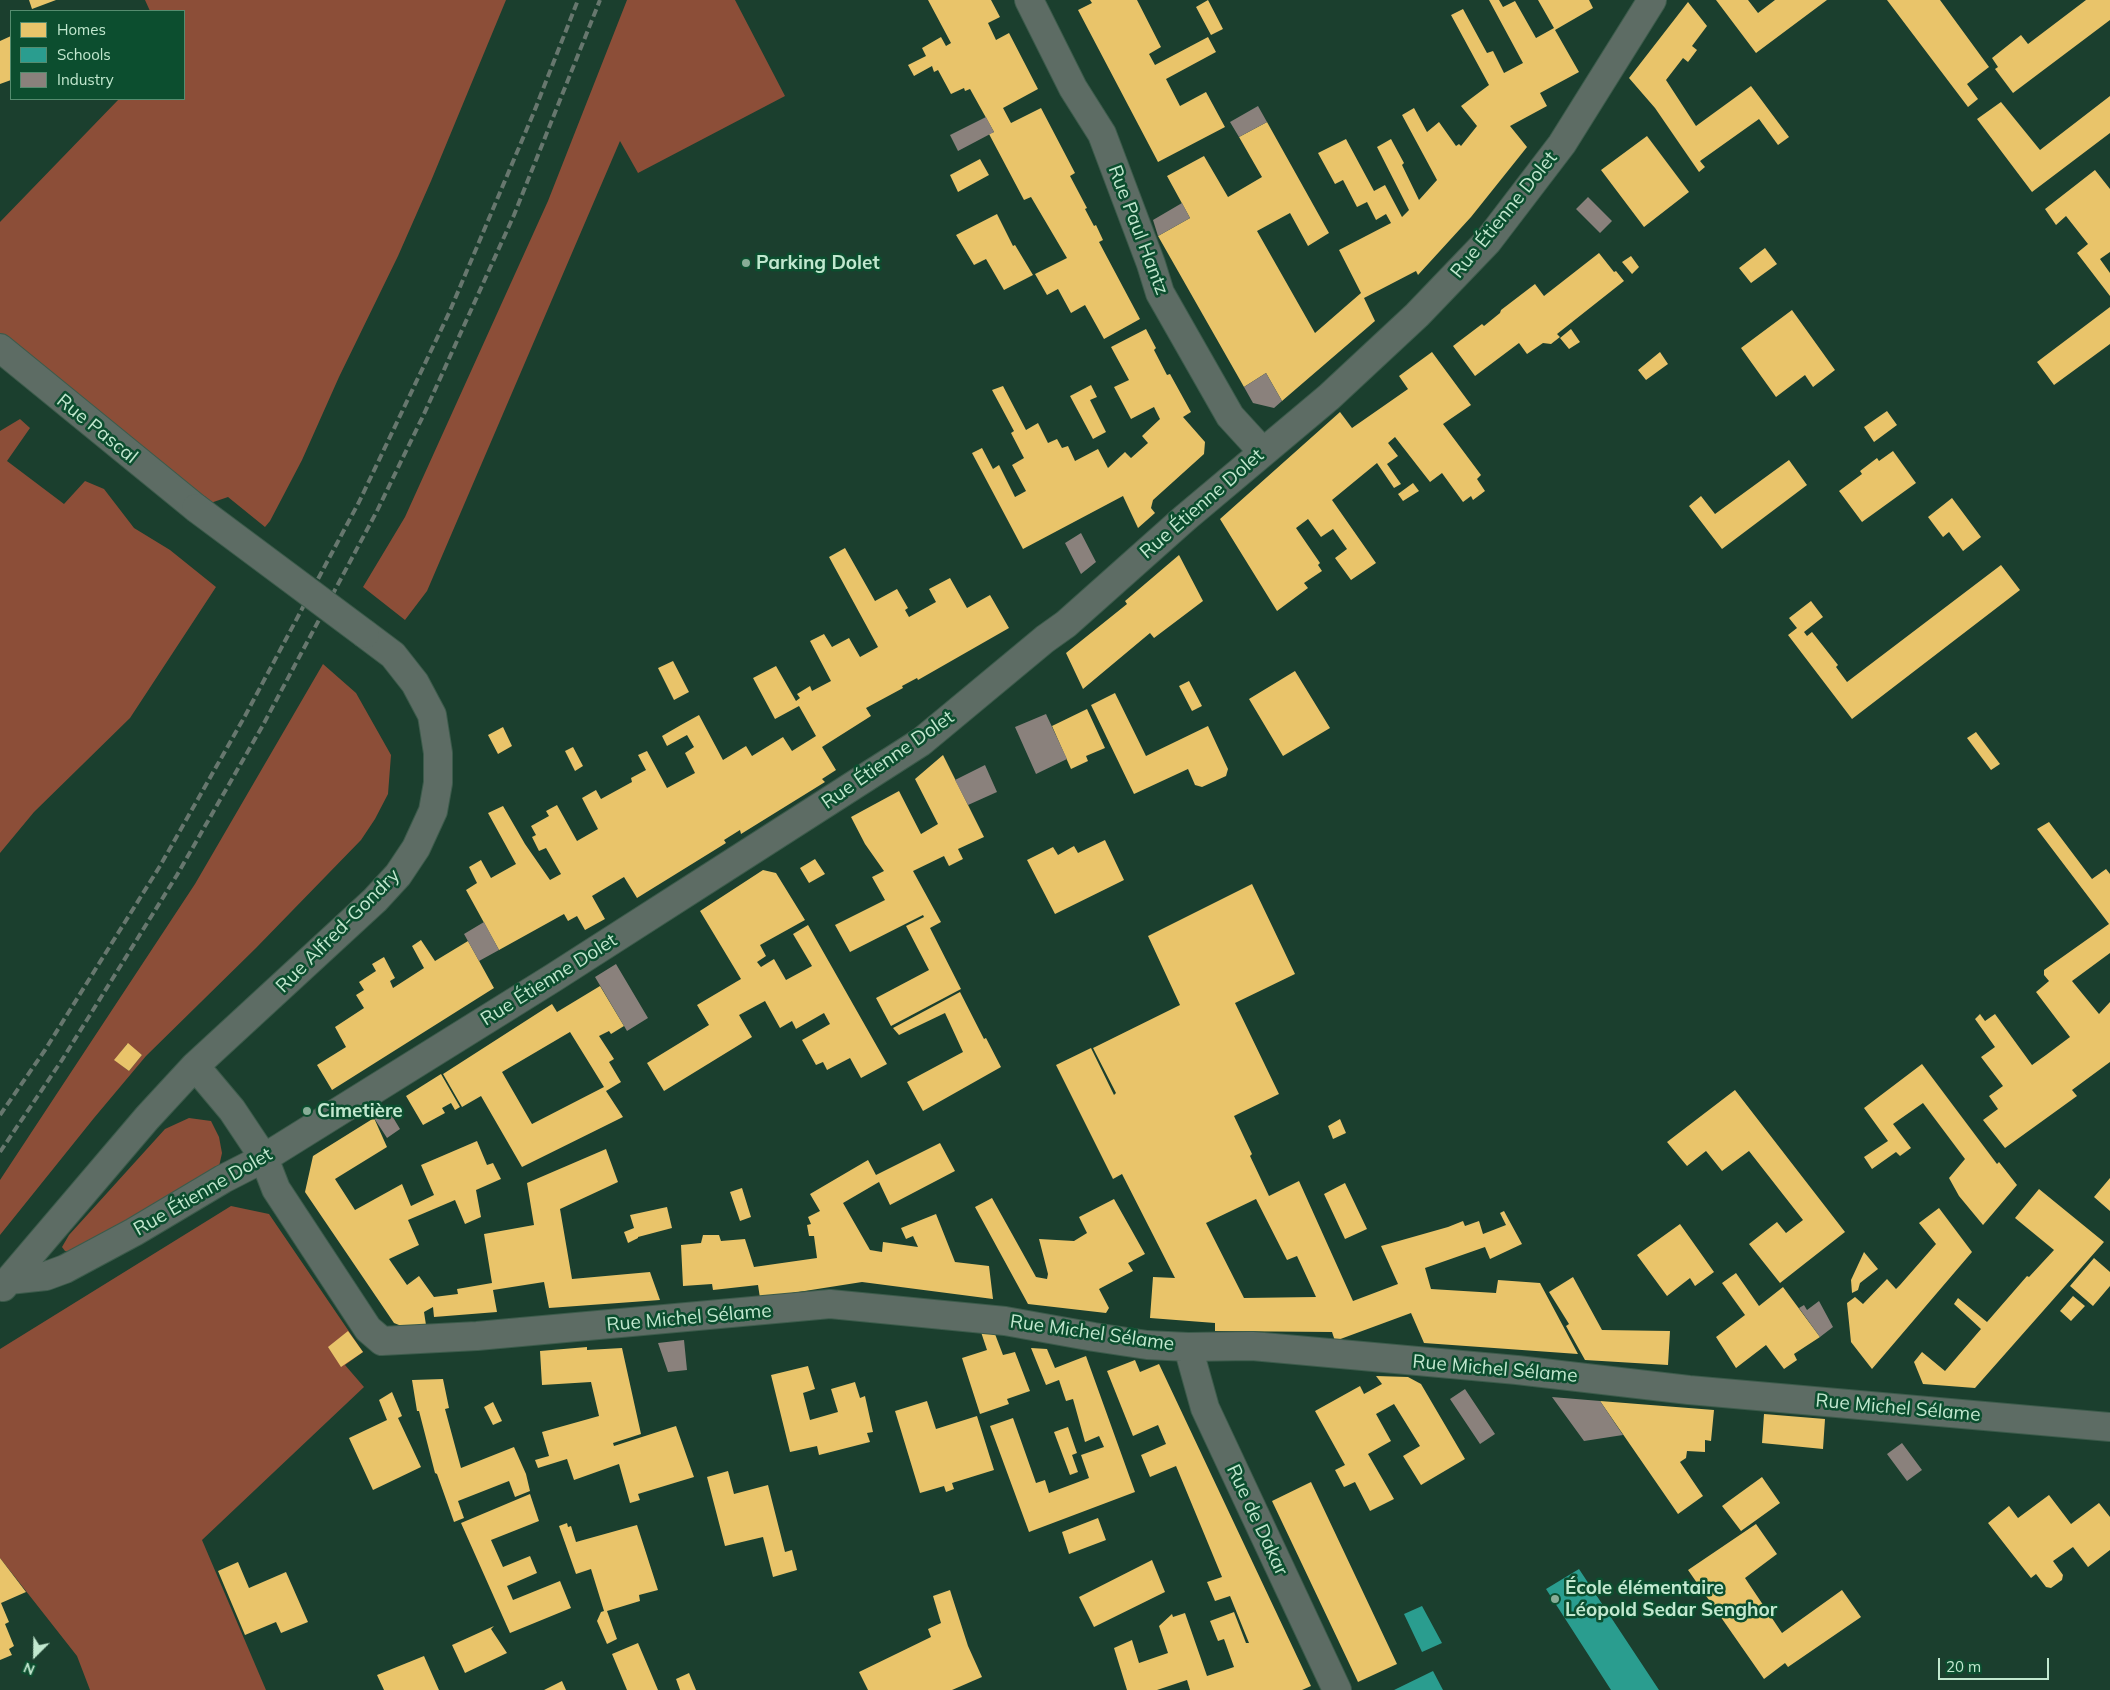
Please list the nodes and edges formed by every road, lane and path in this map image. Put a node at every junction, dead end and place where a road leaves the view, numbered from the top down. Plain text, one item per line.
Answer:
1 (1029, 0) edge
2 (1652, 0) edge
3 (0, 348) edge
4 (1262, 451) junction
5 (196, 508) joint
6 (195, 1066) junction
7 (264, 1158) junction
8 (4, 1286) edge
9 (1188, 1347) junction
10 (2110, 1427) edge
11 (1337, 1690) edge

1 - 4 street, Rue Paul Hantz
2 - 4 street, Rue Étienne Dolet
3 - 5 street, Rue Pascal
4 - 7 street, Rue Étienne Dolet
5 - 6 street, Rue Alfred-Gondry, bridge
6 - 7 street, Rue Michel Sélame
6 - 8 street, Rue Alfred-Gondry
7 - 8 street, Rue Étienne Dolet
7 - 9 street, Rue Michel Sélame
9 - 10 street, Rue Michel Sélame
9 - 11 street, Rue de Dakar

